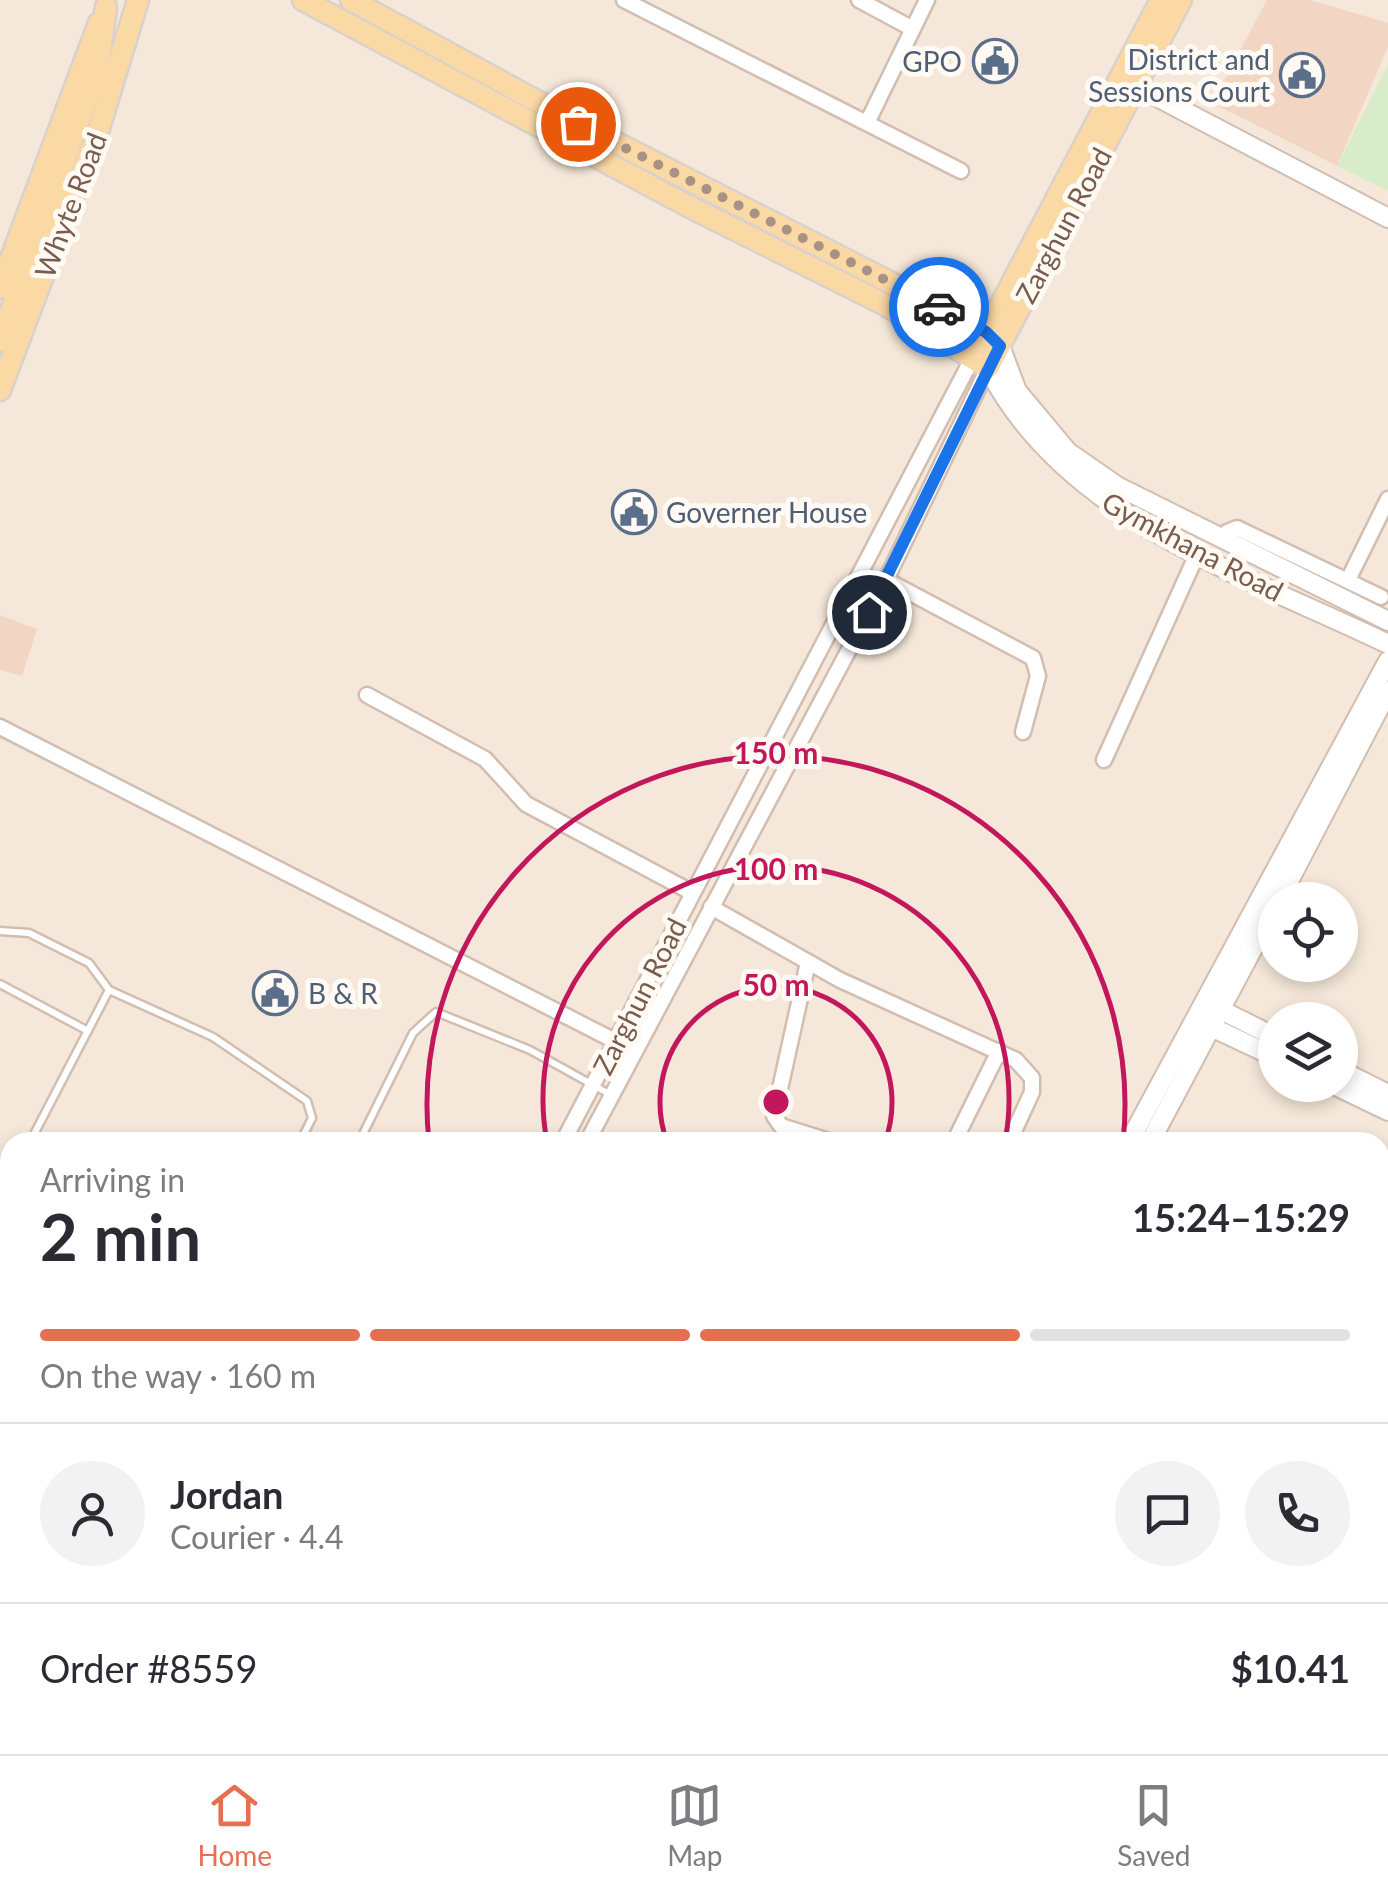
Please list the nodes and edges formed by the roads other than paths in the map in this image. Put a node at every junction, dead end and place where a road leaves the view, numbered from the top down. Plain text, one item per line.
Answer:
1 (304, 0) edge
2 (351, 0) edge
3 (624, 0) edge
4 (858, 0) edge
5 (927, 0) edge
6 (1161, 0) edge
7 (1181, 0) edge
8 (108, 4) edge
9 (135, 8) edge
10 (913, 29) junction
11 (98, 67) junction
12 (1136, 86) junction
13 (867, 123) junction
14 (961, 170) dead end
15 (1388, 218) edge
16 (0, 288) edge
17 (993, 339) junction
18 (0, 341) edge
19 (981, 362) junction
20 (0, 390) edge
21 (1388, 499) edge
22 (1225, 539) junction
23 (1198, 552) junction
24 (886, 580) junction
25 (1348, 580) junction
26 (1380, 597) dead end
27 (1388, 621) edge
28 (1388, 644) edge
29 (1388, 662) edge
30 (1388, 690) edge
31 (367, 696) dead end
32 (0, 727) edge
33 (1023, 732) dead end
34 (1104, 760) dead end
35 (1288, 882) edge
36 (693, 893) junction
37 (711, 906) junction
38 (0, 931) edge
39 (1258, 934) edge
40 (808, 962) junction
41 (0, 984) edge
42 (109, 990) junction
43 (1207, 1014) junction
44 (88, 1030) junction
45 (1258, 1031) edge
46 (615, 1041) junction
47 (1258, 1046) edge
48 (999, 1051) junction
49 (1358, 1079) edge
50 (593, 1085) junction
51 (1388, 1094) edge
52 (611, 1095) junction
53 (1358, 1097) edge
54 (1388, 1111) edge
55 (35, 1132) edge
56 (305, 1132) edge
57 (364, 1132) edge
58 (568, 1132) edge
59 (591, 1132) edge
60 (800, 1132) edge
61 (959, 1132) edge
62 (1014, 1132) edge
63 (1136, 1132) edge
64 (1154, 1132) edge

1 - 19 main road
2 - 17 main road
3 - 13 street
4 - 10 street
5 - 10 street
6 - 17 main road, Zarghun Road
7 - 12 main road, Zarghun Road
8 - 11 main road, Whyte Road
8 - 16 main road, Whyte Road
9 - 11 main road, Whyte Road
9 - 20 main road, Whyte Road
10 - 13 street
11 - 18 main road
12 - 15 street
12 - 17 main road, Zarghun Road
13 - 14 street
17 - 19 main road, Zarghun Road
17 - 22 street
19 - 23 street, Gymkhana Road
19 - 24 street, Zarghun Road
19 - 36 street, Zarghun Road
21 - 25 street
22 - 25 street
22 - 27 street
23 - 28 street, Gymkhana Road
23 - 34 street
24 - 33 street
24 - 37 street, Zarghun Road
25 - 26 street
29 - 43 street
30 - 35 street
31 - 36 street
32 - 46 street
36 - 46 street, Zarghun Road
37 - 40 street
37 - 52 street, Zarghun Road
38 - 42 lane
39 - 43 street
40 - 48 street
40 - 60 street
41 - 44 lane
42 - 44 lane
42 - 56 lane
43 - 45 street
43 - 47 street
43 - 63 street
43 - 64 street
44 - 55 lane
46 - 50 street, Zarghun Road
48 - 61 street
48 - 62 street
49 - 51 street
50 - 52 lane
50 - 57 lane
50 - 58 street, Zarghun Road
52 - 59 street, Zarghun Road
53 - 54 street

